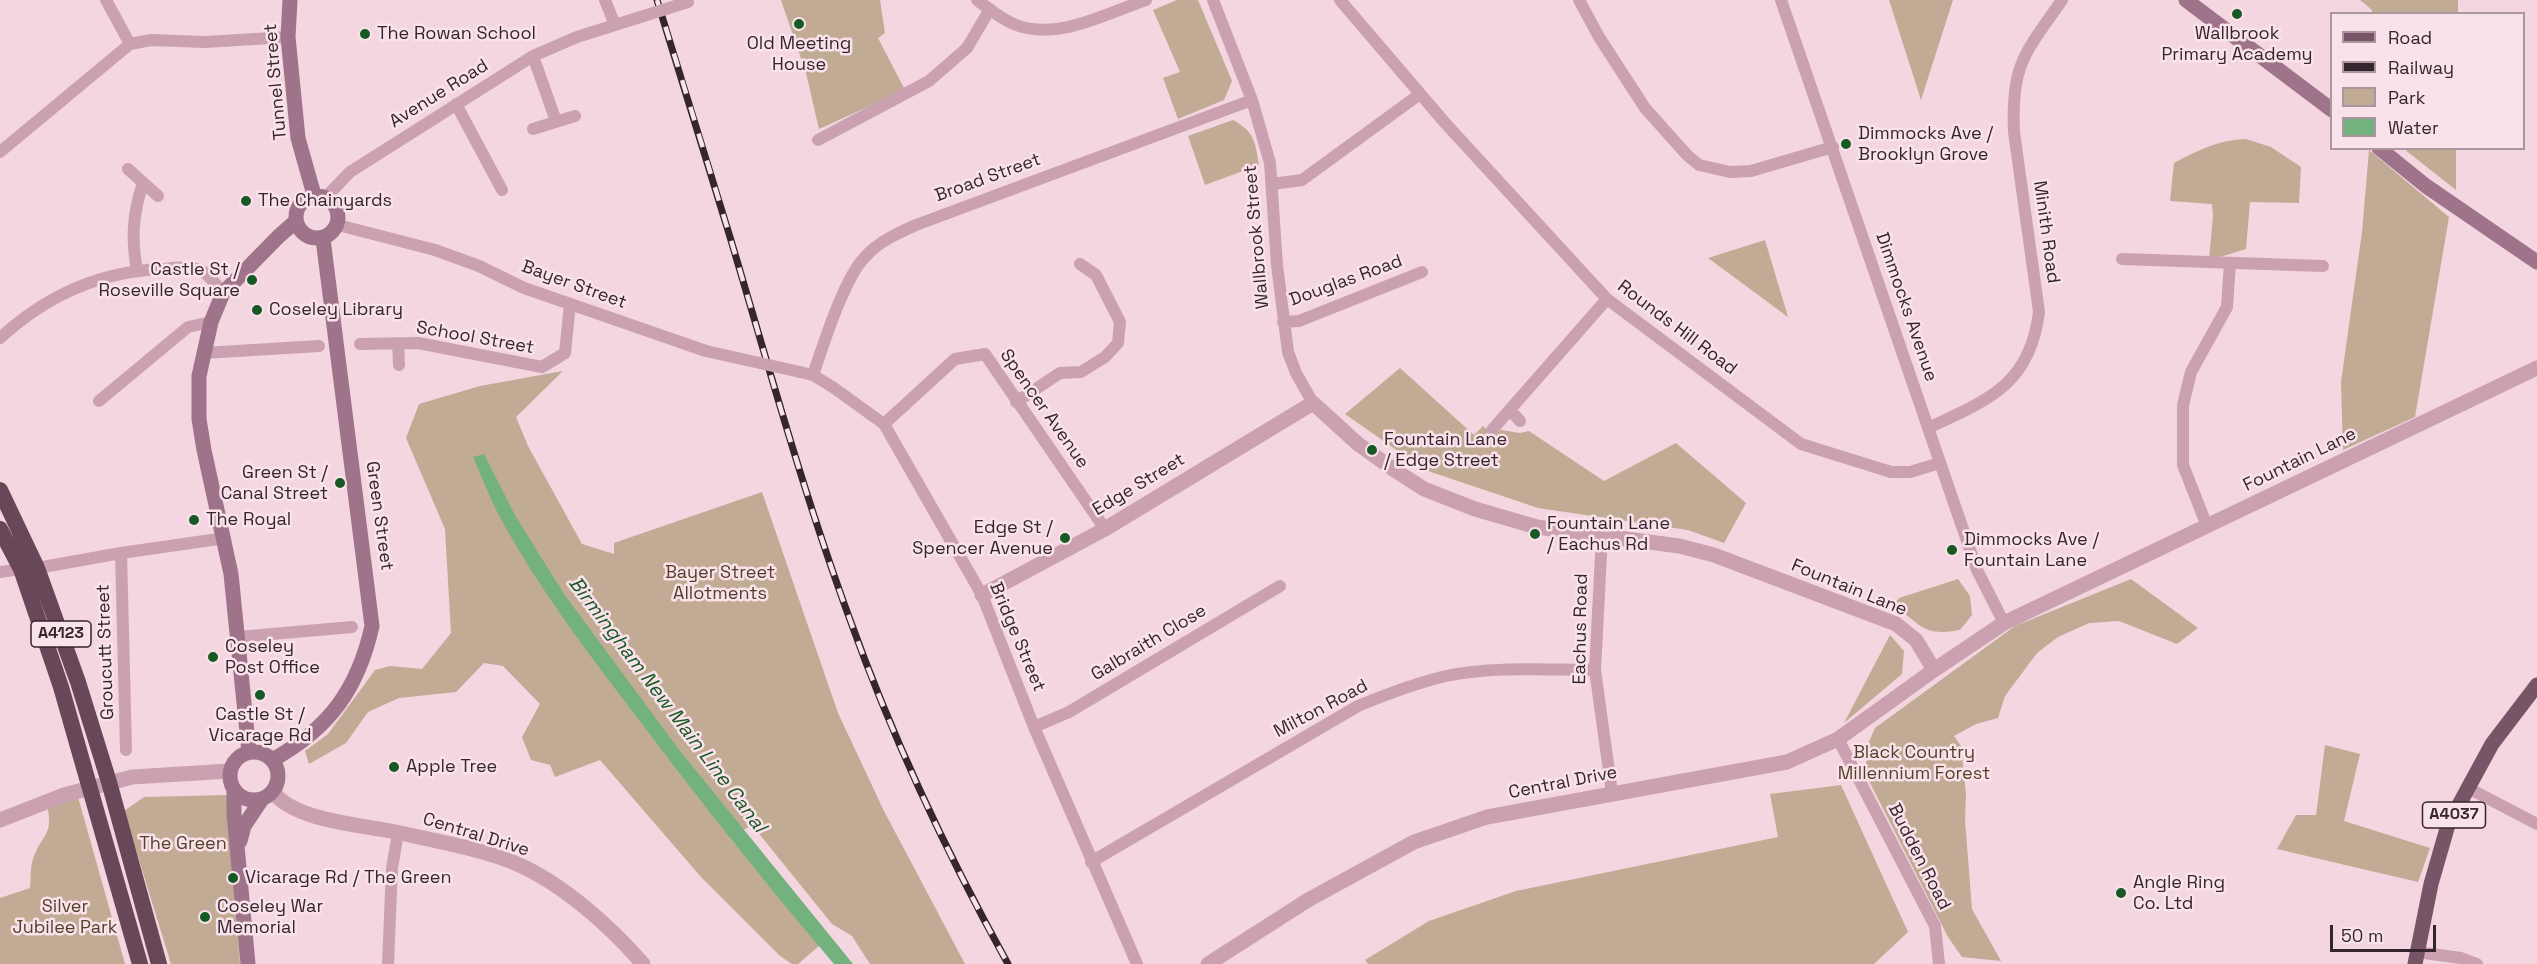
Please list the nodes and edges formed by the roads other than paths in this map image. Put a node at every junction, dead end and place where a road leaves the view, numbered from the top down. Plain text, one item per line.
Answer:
1 (106, 0) edge
2 (290, 0) edge
3 (605, 0) edge
4 (977, 0) edge
5 (1146, 0) edge
6 (1213, 0) edge
7 (1340, 0) edge
8 (1578, 0) edge
9 (1781, 0) edge
10 (2062, 0) edge
11 (2186, 0) edge
12 (691, 1) edge
13 (990, 9) junction
14 (615, 25) junction
15 (288, 38) junction
16 (130, 45) junction
17 (533, 56) junction
18 (1420, 94) junction
19 (1252, 99) junction
20 (456, 105) junction
21 (2330, 109) edge
22 (575, 116) dead end
23 (556, 122) junction
24 (533, 129) dead end
25 (818, 140) dead end
26 (1833, 147) junction
27 (2381, 150) edge
28 (0, 152) edge
29 (128, 169) dead end
30 (143, 183) junction
31 (1272, 184) junction
32 (502, 190) dead end
33 (158, 196) dead end
34 (320, 196) junction
35 (296, 222) junction
36 (338, 225) junction
37 (323, 239) junction
38 (2122, 260) dead end
39 (2537, 262) edge
40 (2230, 263) junction
41 (1080, 264) dead end
42 (2323, 266) dead end
43 (137, 270) junction
44 (1422, 272) dead end
45 (223, 293) junction
46 (1607, 299) junction
47 (570, 304) junction
48 (211, 322) junction
49 (1283, 322) junction
50 (0, 338) edge
51 (360, 344) dead end
52 (398, 344) junction
53 (319, 346) dead end
54 (204, 354) junction
55 (399, 365) dead end
56 (2537, 368) edge
57 (800, 372) joint
58 (813, 375) junction
59 (99, 401) dead end
60 (1016, 402) junction
61 (1313, 402) junction
62 (1511, 411) junction
63 (1520, 421) dead end
64 (885, 424) junction
65 (1928, 429) junction
66 (1492, 430) dead end
67 (1941, 463) junction
68 (0, 490) edge
69 (2206, 526) junction
70 (0, 529) edge
71 (1105, 529) junction
72 (1602, 536) junction
73 (225, 538) junction
74 (121, 552) junction
75 (29, 569) junction
76 (0, 572) edge
77 (1280, 586) dead end
78 (982, 595) junction
79 (2004, 623) junction
80 (352, 627) dead end
81 (238, 636) junction
82 (1595, 670) junction
83 (1934, 670) junction
84 (2537, 685) edge
85 (1034, 727) junction
86 (1838, 738) junction
87 (126, 750) dead end
88 (249, 752) junction
89 (273, 760) junction
90 (230, 771) junction
91 (109, 782) junction
92 (89, 788) junction
93 (2468, 788) junction
94 (234, 790) junction
95 (1612, 793) junction
96 (267, 795) junction
97 (0, 820) edge
98 (2537, 825) edge
99 (398, 833) junction
100 (238, 849) junction
101 (1091, 862) junction
102 (2416, 958) edge
103 (141, 964) edge
104 (159, 964) edge
105 (248, 964) edge
106 (388, 964) edge
107 (643, 964) edge
108 (1137, 964) edge
109 (1208, 964) edge
110 (1939, 964) edge
111 (2477, 964) edge

1 - 16 street
2 - 15 main road, Tunnel Street
3 - 14 street
4 - 13 street
5 - 13 street
6 - 19 street, Wallbrook Street
7 - 18 street, Rounds Hill Road
8 - 26 street
9 - 26 street, Dimmocks Avenue
10 - 65 street, Minith Road
11 - 21 main road
12 - 14 street, Avenue Road, bridge
13 - 25 street
14 - 17 street, Avenue Road
15 - 16 street
15 - 34 main road, Tunnel Street
16 - 28 street
17 - 20 street, Avenue Road
17 - 23 street
18 - 31 street
18 - 46 street, Rounds Hill Road
19 - 31 street, Wallbrook Street
19 - 58 street, Broad Street
20 - 32 street
20 - 34 street, Avenue Road
22 - 23 street
23 - 24 street
26 - 65 street, Dimmocks Avenue
27 - 39 main road
29 - 30 street
30 - 33 street
30 - 43 street
31 - 49 street, Wallbrook Street
34 - 35 main road
34 - 36 main road, Tunnel Street
35 - 37 main road
35 - 45 main road
36 - 37 main road
36 - 47 street, Bayer Street
37 - 89 main road, Green Street
38 - 40 street
40 - 42 street
40 - 69 street
41 - 60 street
43 - 45 street
43 - 50 street
44 - 49 street, Douglas Road
45 - 48 main road
46 - 62 street
46 - 67 street, Rounds Hill Road
47 - 52 street, School Street
47 - 57 street, Bayer Street, bridge
48 - 54 main road
48 - 59 street
49 - 61 street, Wallbrook Street
51 - 52 street, School Street
52 - 55 street, School Street
53 - 54 street
54 - 73 main road
56 - 69 street, Fountain Lane
57 - 58 street, Bridge Street
58 - 64 street, Bridge Street
60 - 64 street, Spencer Avenue
60 - 71 street, Spencer Avenue
61 - 71 street, Edge Street
61 - 72 street, Fountain Lane
62 - 63 street
62 - 66 street
64 - 78 street, Bridge Street
65 - 67 street, Dimmocks Avenue
67 - 79 street, Dimmocks Avenue
68 - 75 highway, A4123
69 - 79 street, Fountain Lane
70 - 75 highway, A4123
71 - 78 street, Edge Street
72 - 82 street, Eachus Road
72 - 83 street, Fountain Lane
73 - 74 street
73 - 81 main road
74 - 75 street
74 - 87 street, Groucutt Street
75 - 76 street
75 - 91 highway, A4123
75 - 92 highway, A4123
77 - 85 street, Galbraith Close
78 - 85 street, Bridge Street
79 - 83 street, Fountain Lane
80 - 81 street
81 - 88 main road
82 - 95 street, Eachus Road
82 - 101 street, Milton Road
83 - 86 street, Central Drive
84 - 93 main road, A4037
85 - 101 street, Bridge Street
86 - 95 street, Central Drive
86 - 110 street, Budden Road
88 - 89 main road
88 - 90 main road
89 - 96 main road
90 - 91 street
90 - 94 main road
91 - 92 street
91 - 104 highway, A4123
92 - 97 street
92 - 103 highway, A4123
93 - 98 street
93 - 102 main road, A4037
94 - 96 main road
94 - 100 main road
95 - 109 street, Central Drive
96 - 99 street, Central Drive
96 - 100 main road
99 - 106 street
99 - 107 street, Central Drive
100 - 105 main road
101 - 108 street, Bridge Street
102 - 111 street

